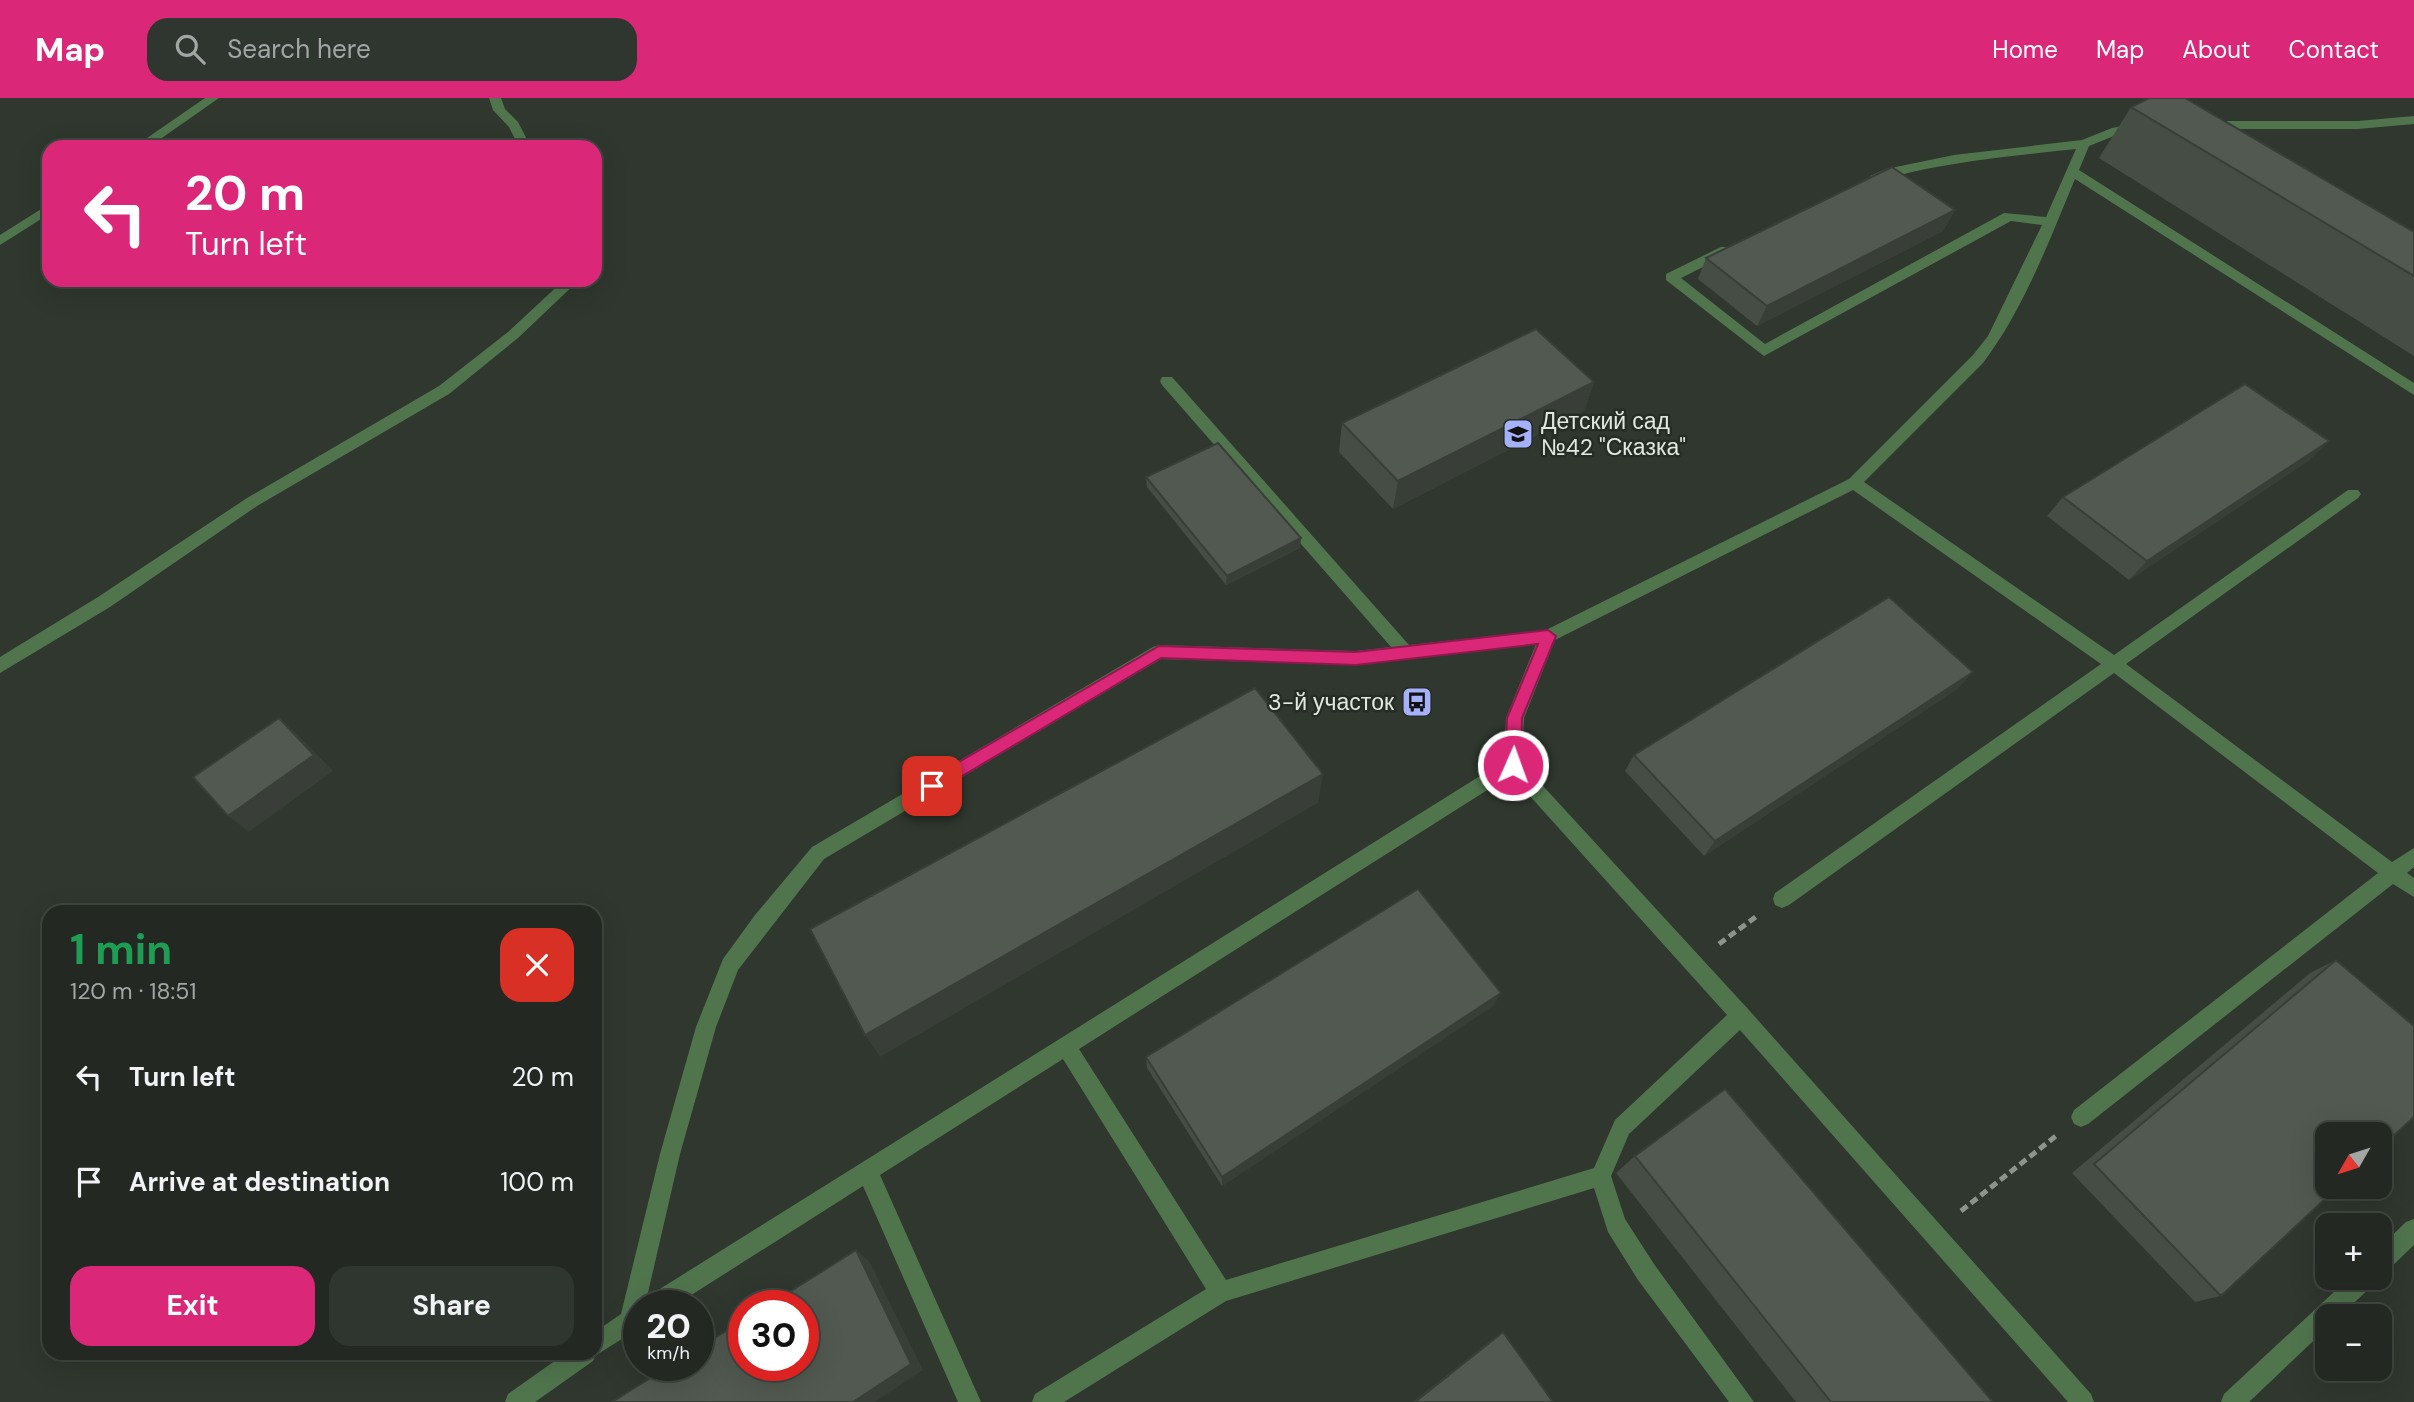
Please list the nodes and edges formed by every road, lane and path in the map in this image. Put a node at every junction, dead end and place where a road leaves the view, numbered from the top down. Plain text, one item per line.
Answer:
1 (213, 98) edge
2 (495, 98) edge
3 (2414, 120) edge
4 (2194, 125) edge
5 (2157, 126) edge
6 (150, 140) edge
7 (522, 140) edge
8 (2084, 144) junction
9 (2072, 171) junction
10 (1862, 185) edge
11 (42, 213) edge
12 (2050, 222) junction
13 (0, 241) edge
14 (1742, 243) edge
15 (564, 287) edge
16 (1167, 381) dead end
17 (2414, 390) edge
18 (1854, 483) junction
19 (2353, 494) dead end
20 (1548, 636) junction
21 (1406, 653) junction
22 (2114, 664) junction
23 (0, 666) edge
24 (1513, 765) junction
25 (2414, 856) edge
26 (2393, 873) junction
27 (2414, 889) edge
28 (1783, 898) joint
29 (1692, 962) junction
30 (1741, 1016) junction
31 (1066, 1046) junction
32 (2081, 1117) joint
33 (867, 1171) junction
34 (1601, 1175) junction
35 (2414, 1230) edge
36 (1933, 1233) junction
37 (2392, 1251) edge
38 (641, 1290) edge
39 (678, 1290) edge
40 (2351, 1290) edge
41 (1221, 1292) junction
42 (623, 1325) edge
43 (602, 1340) edge
44 (575, 1360) edge
45 (516, 1402) edge
46 (970, 1402) edge
47 (1042, 1402) edge
48 (1743, 1402) edge
49 (2083, 1402) edge
50 (2232, 1402) edge

1 - 6 street
2 - 7 street
3 - 4 street
5 - 8 street
8 - 9 street
8 - 10 street
9 - 12 street
9 - 17 street
11 - 13 street
12 - 14 street
12 - 18 street
15 - 23 street
16 - 21 street
18 - 20 street
18 - 22 street
19 - 22 street
20 - 21 street
20 - 24 street
21 - 38 street
22 - 26 street
22 - 28 street
24 - 29 street
24 - 31 street
25 - 26 street
26 - 27 street
26 - 32 street
28 - 29 path
29 - 30 street
30 - 34 street
30 - 36 street
31 - 33 street
31 - 41 street
32 - 36 path
33 - 39 street
33 - 46 street
34 - 41 street
34 - 48 street
35 - 37 street
36 - 49 street
40 - 50 street
41 - 47 street
42 - 43 street
44 - 45 street

